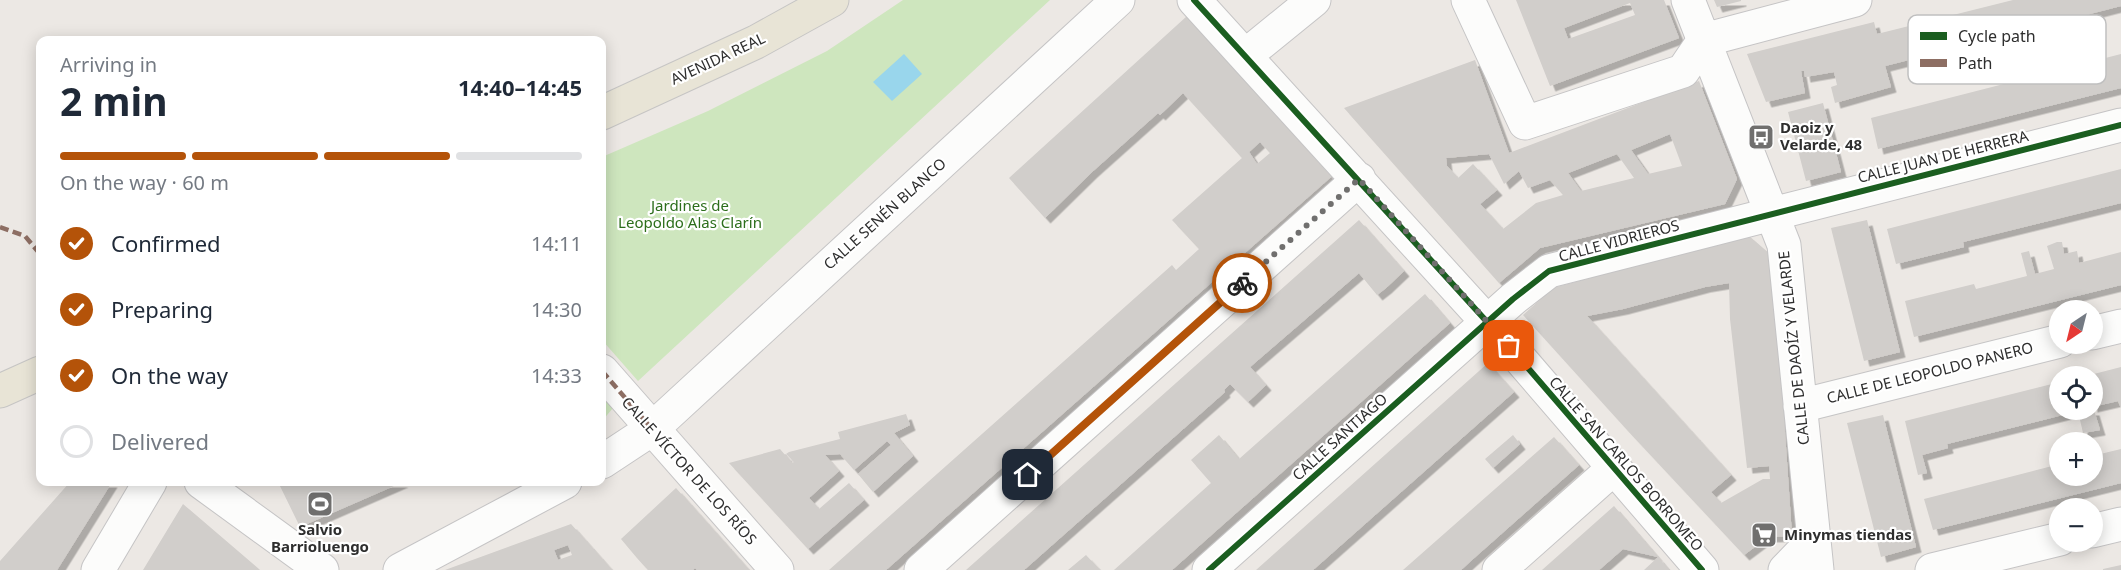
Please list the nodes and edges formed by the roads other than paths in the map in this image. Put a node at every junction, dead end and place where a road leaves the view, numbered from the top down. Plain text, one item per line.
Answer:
1 (832, 0) edge
2 (1118, 0) edge
3 (1194, 0) edge
4 (1314, 0) edge
5 (1468, 0) edge
6 (1688, 0) edge
7 (1855, 0) edge
8 (1704, 40) junction
9 (1245, 56) junction
10 (606, 111) edge
11 (2121, 125) edge
12 (1359, 179) junction
13 (1772, 213) junction
14 (1487, 321) junction
15 (2121, 326) edge
16 (2103, 330) edge
17 (2049, 344) edge
18 (36, 375) edge
19 (606, 376) edge
20 (0, 391) edge
21 (1800, 406) junction
22 (652, 429) junction
23 (606, 459) edge
24 (1614, 468) junction
25 (148, 486) edge
26 (206, 486) edge
27 (557, 486) edge
28 (2121, 524) edge
29 (2103, 528) edge
30 (2049, 542) edge
31 (1815, 555) edge
32 (98, 570) edge
33 (322, 570) edge
34 (399, 570) edge
35 (777, 570) edge
36 (921, 570) edge
37 (1209, 570) edge
38 (1499, 570) edge
39 (1702, 570) edge
40 (1785, 570) edge
41 (1932, 570) edge

1 - 10 main road, AVENIDA REAL
2 - 22 street, CALLE SENÉN BLANCO
3 - 9 street, CALLE SAN CARLOS BORROMEO
4 - 9 street
5 - 8 street
6 - 8 street, CALLE DE DAOÍZ Y VELARDE
7 - 8 street
8 - 13 street, CALLE DE DAOÍZ Y VELARDE
9 - 12 street, CALLE SAN CARLOS BORROMEO
11 - 13 street, CALLE JUAN DE HERRERA
12 - 14 street, CALLE SAN CARLOS BORROMEO
12 - 36 street
13 - 14 street, CALLE VIDRIEROS
13 - 21 street, CALLE DE DAOÍZ Y VELARDE
14 - 24 street, CALLE SAN CARLOS BORROMEO
14 - 37 street, CALLE SANTIAGO
15 - 16 street
17 - 21 street, CALLE DE LEOPOLDO PANERO
18 - 20 main road
19 - 22 street, CALLE VÍCTOR DE LOS RÍOS
21 - 31 street, CALLE DE DAOÍZ Y VELARDE
22 - 23 street, CALLE SENÉN BLANCO
22 - 35 street, CALLE VÍCTOR DE LOS RÍOS
24 - 38 street
24 - 39 street, CALLE SAN CARLOS BORROMEO
25 - 32 street
26 - 33 street
27 - 34 street
28 - 29 street
30 - 41 street
31 - 40 street

